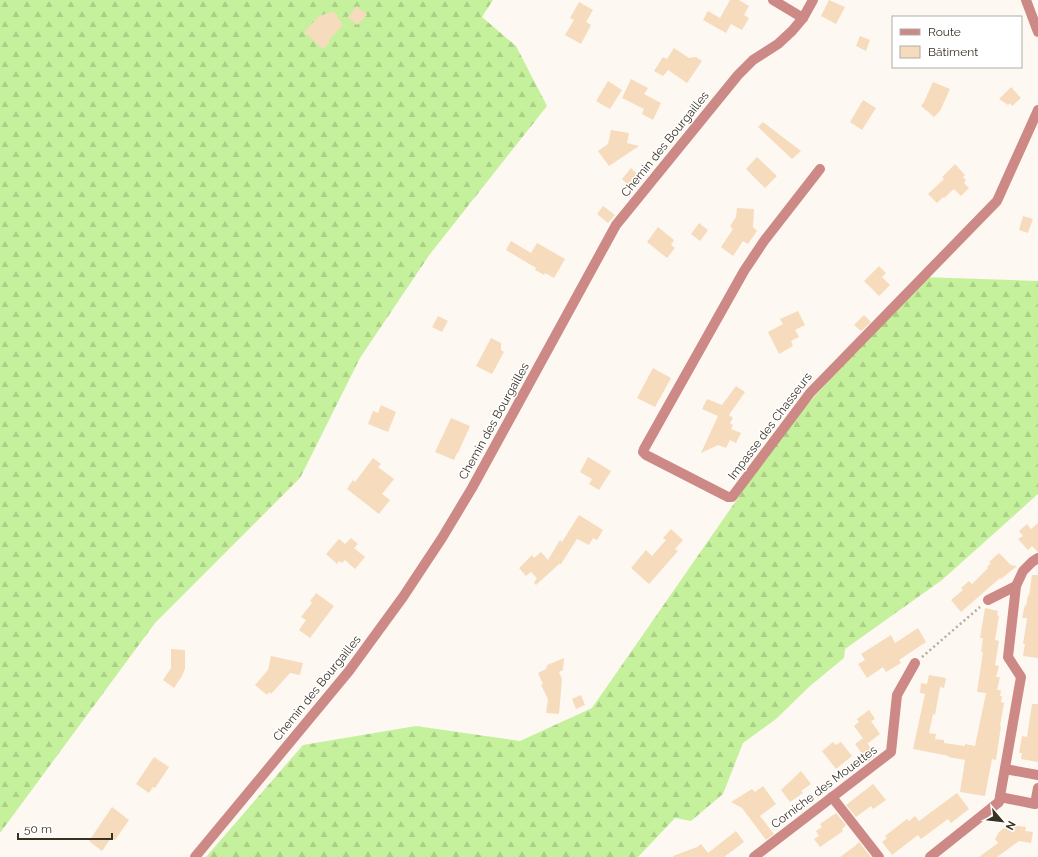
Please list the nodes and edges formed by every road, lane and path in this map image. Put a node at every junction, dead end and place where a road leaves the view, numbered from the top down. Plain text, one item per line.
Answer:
1 (773, 0) edge
2 (814, 0) edge
3 (1026, 0) edge
4 (803, 18) junction
5 (1038, 32) edge
6 (1038, 110) edge
7 (820, 169) dead end
8 (1038, 558) edge
9 (1016, 586) junction
10 (988, 600) joint
11 (916, 663) joint
12 (1005, 769) junction
13 (1038, 775) edge
14 (1038, 788) edge
15 (832, 797) junction
16 (1000, 797) junction
17 (195, 857) edge
18 (754, 857) edge
19 (879, 857) edge
20 (930, 857) edge

1 - 4 street
2 - 4 street, Chemin des Bourgailles
3 - 5 street
4 - 17 street, Chemin des Bourgailles
6 - 7 street, Impasse des Chasseurs
8 - 9 street
9 - 10 street
9 - 12 street
10 - 11 path
11 - 15 street, Corniche des Mouettes
12 - 13 street
12 - 16 street
14 - 16 street
15 - 18 street, Corniche des Mouettes
15 - 19 street
16 - 20 street

